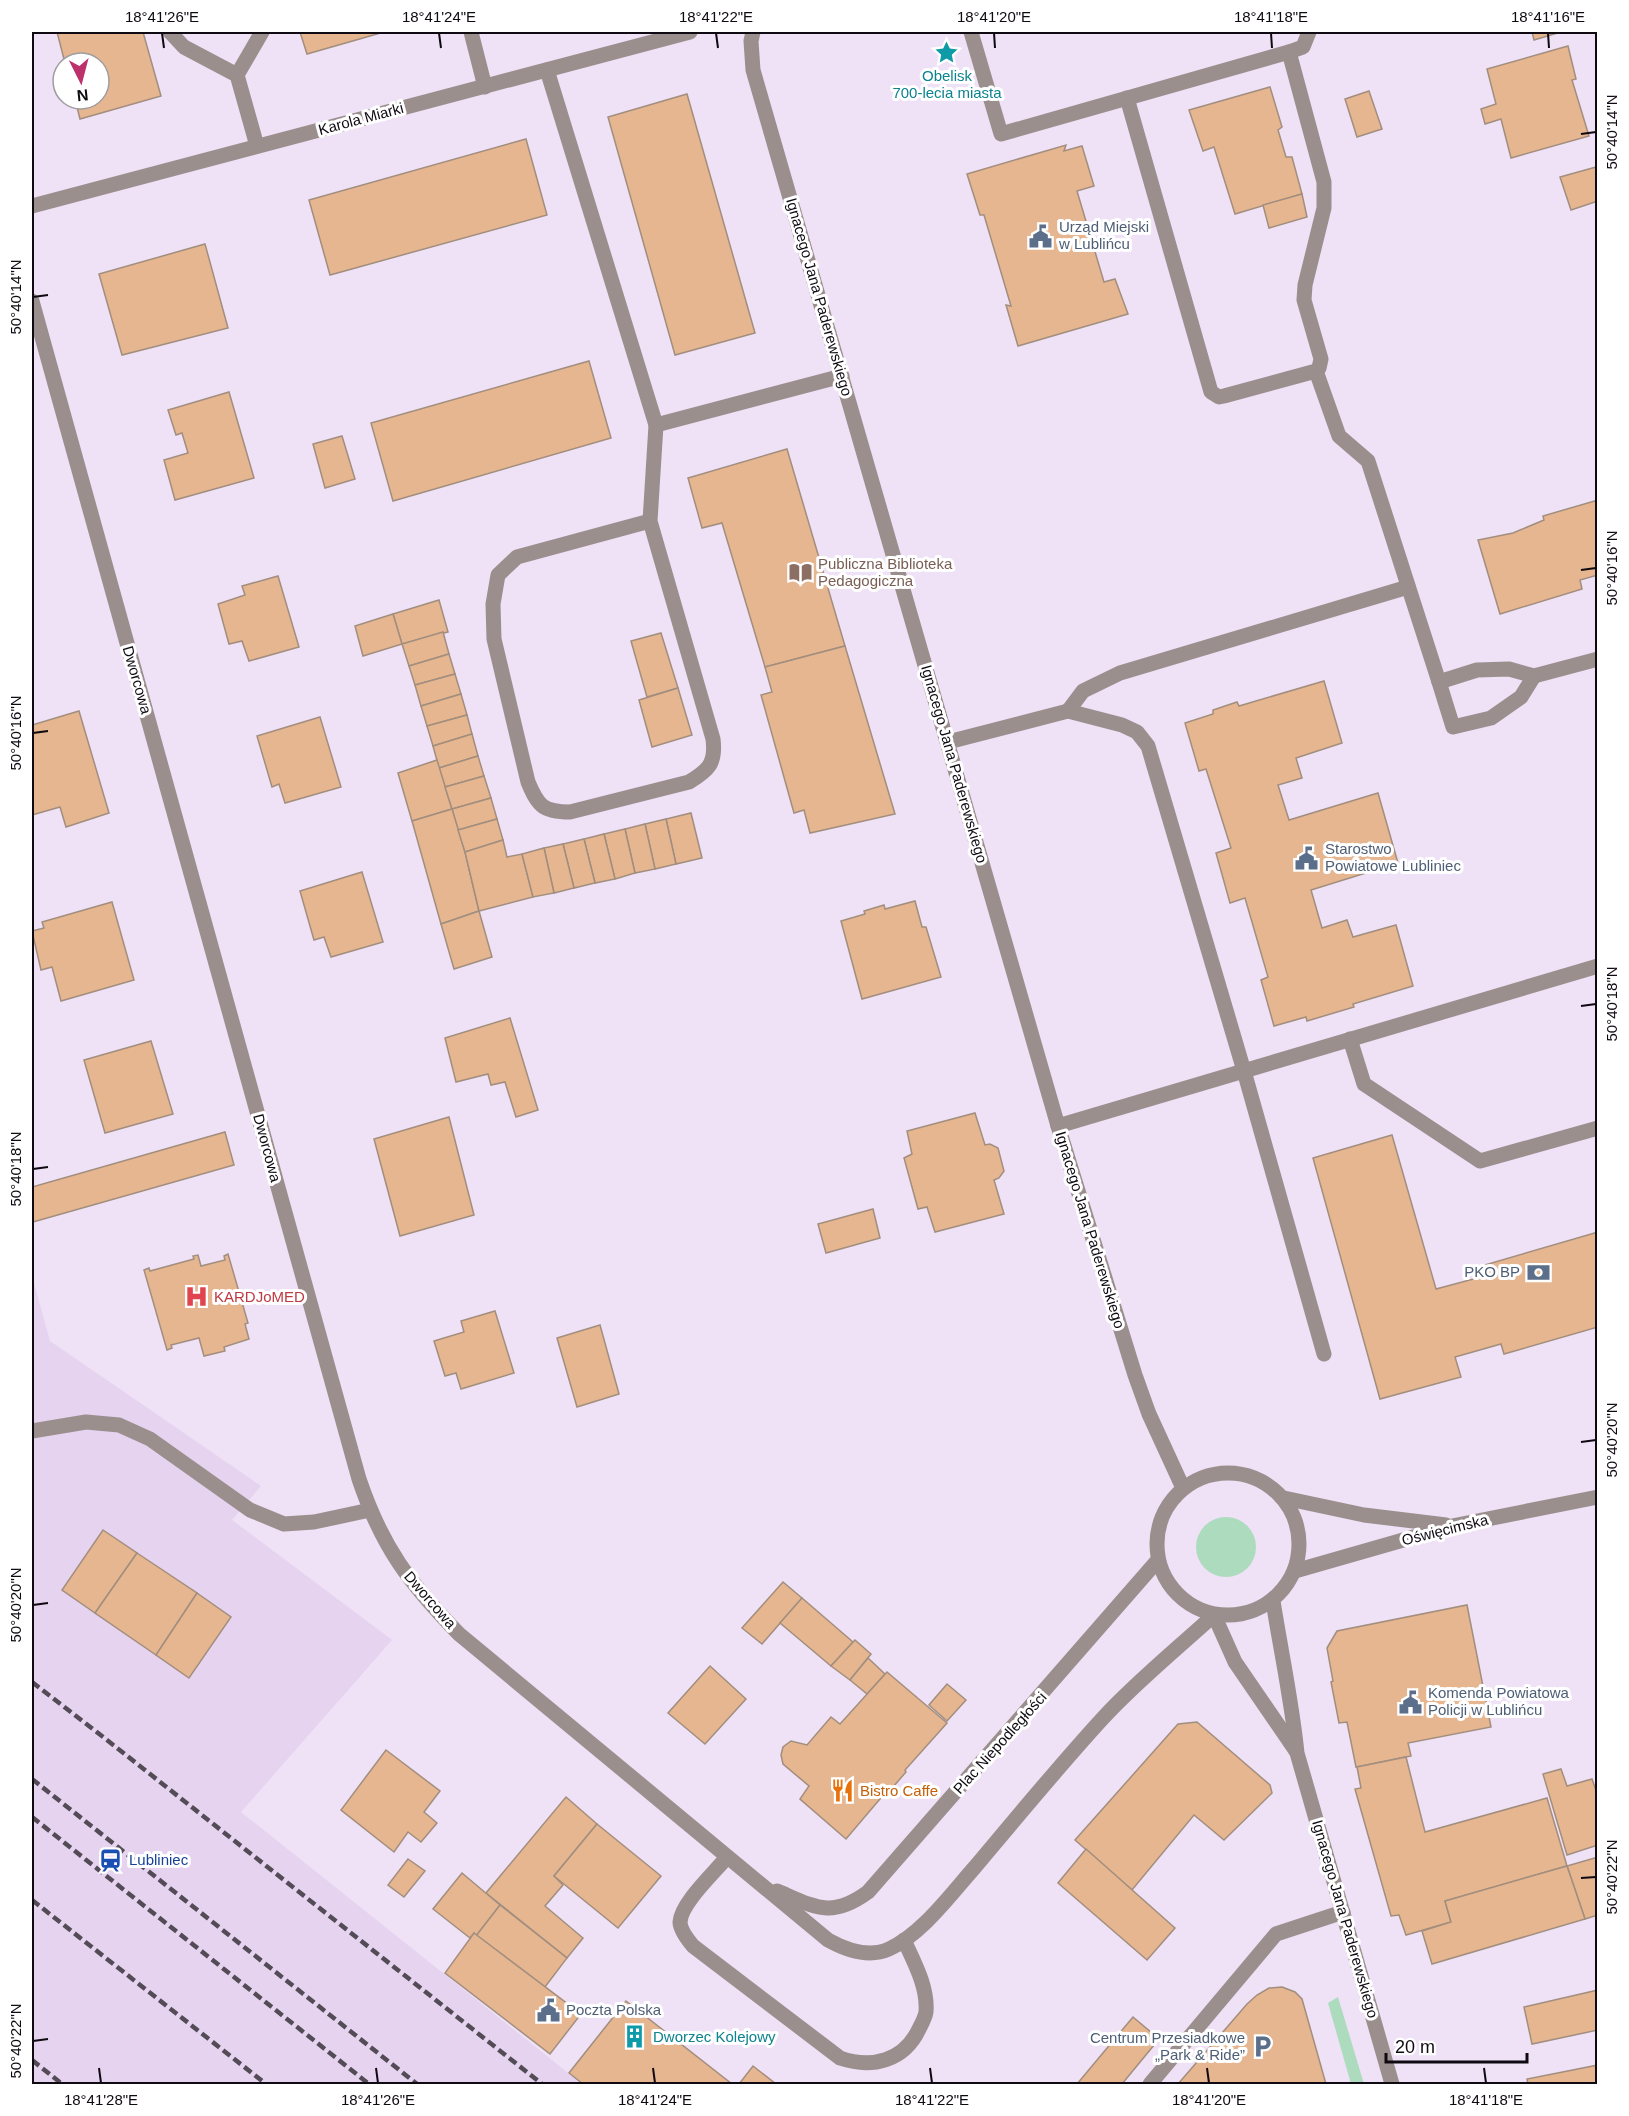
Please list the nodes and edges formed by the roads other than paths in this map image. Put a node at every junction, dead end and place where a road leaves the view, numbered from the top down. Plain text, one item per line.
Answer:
1 (170, 32) edge
2 (262, 32) edge
3 (471, 32) edge
4 (690, 32) edge
5 (753, 32) edge
6 (971, 32) edge
7 (1309, 32) edge
8 (1289, 52) junction
9 (546, 70) junction
10 (237, 75) junction
11 (485, 87) junction
12 (1127, 98) junction
13 (257, 146) junction
14 (32, 206) edge
15 (32, 301) edge
16 (1316, 371) junction
17 (842, 376) junction
18 (656, 425) junction
19 (650, 521) junction
20 (1408, 587) junction
21 (1598, 659) edge
22 (1534, 676) junction
23 (1439, 682) junction
24 (1068, 711) junction
25 (948, 742) junction
26 (1598, 966) edge
27 (1350, 1039) junction
28 (1244, 1071) junction
29 (1059, 1126) junction
30 (1598, 1128) edge
31 (1324, 1354) dead end
32 (32, 1431) edge
33 (1183, 1488) junction
34 (1598, 1497) edge
35 (1284, 1498) junction
36 (370, 1510) junction
37 (1452, 1526) junction
38 (1158, 1560) junction
39 (1295, 1571) junction
40 (1273, 1601) junction
41 (1214, 1615) junction
42 (1298, 1754) junction
43 (727, 1857) junction
44 (762, 1885) junction
45 (1342, 1912) junction
46 (904, 1940) junction
47 (1150, 2085) edge
48 (1392, 2085) edge

1 - 10 street
2 - 10 street
3 - 11 street
4 - 9 street, Karola Miarki
5 - 17 street, Ignacego Jana Paderewskiego
6 - 12 street
7 - 8 street
8 - 12 street
8 - 16 street
9 - 11 street, Karola Miarki
9 - 18 street
10 - 13 street
11 - 13 street, Karola Miarki
12 - 16 street
13 - 14 street, Karola Miarki
15 - 36 street, Dworcowa
16 - 20 street
17 - 18 street
17 - 25 street, Ignacego Jana Paderewskiego
18 - 19 street
19 - 19 street
20 - 23 street
20 - 24 street
21 - 22 street
22 - 23 street
22 - 23 street
24 - 25 street
24 - 28 street
25 - 29 street, Ignacego Jana Paderewskiego
26 - 27 street
27 - 28 street
27 - 30 street
28 - 29 street
28 - 31 street
29 - 33 street, Ignacego Jana Paderewskiego
32 - 36 street
33 - 35 street
33 - 38 street
34 - 37 street, Oświęcimska
35 - 37 street
35 - 39 street
36 - 43 street, Dworcowa
37 - 39 street, Oświęcimska
38 - 41 street
38 - 44 street, Plac Niepodległości
39 - 40 street
40 - 41 street
40 - 42 street
41 - 42 street
41 - 46 street, Plac Niepodległości
42 - 45 street, Ignacego Jana Paderewskiego
43 - 44 street, Plac Niepodległości
43 - 46 street
44 - 46 street, Plac Niepodległości
45 - 47 street
45 - 48 street, Ignacego Jana Paderewskiego

